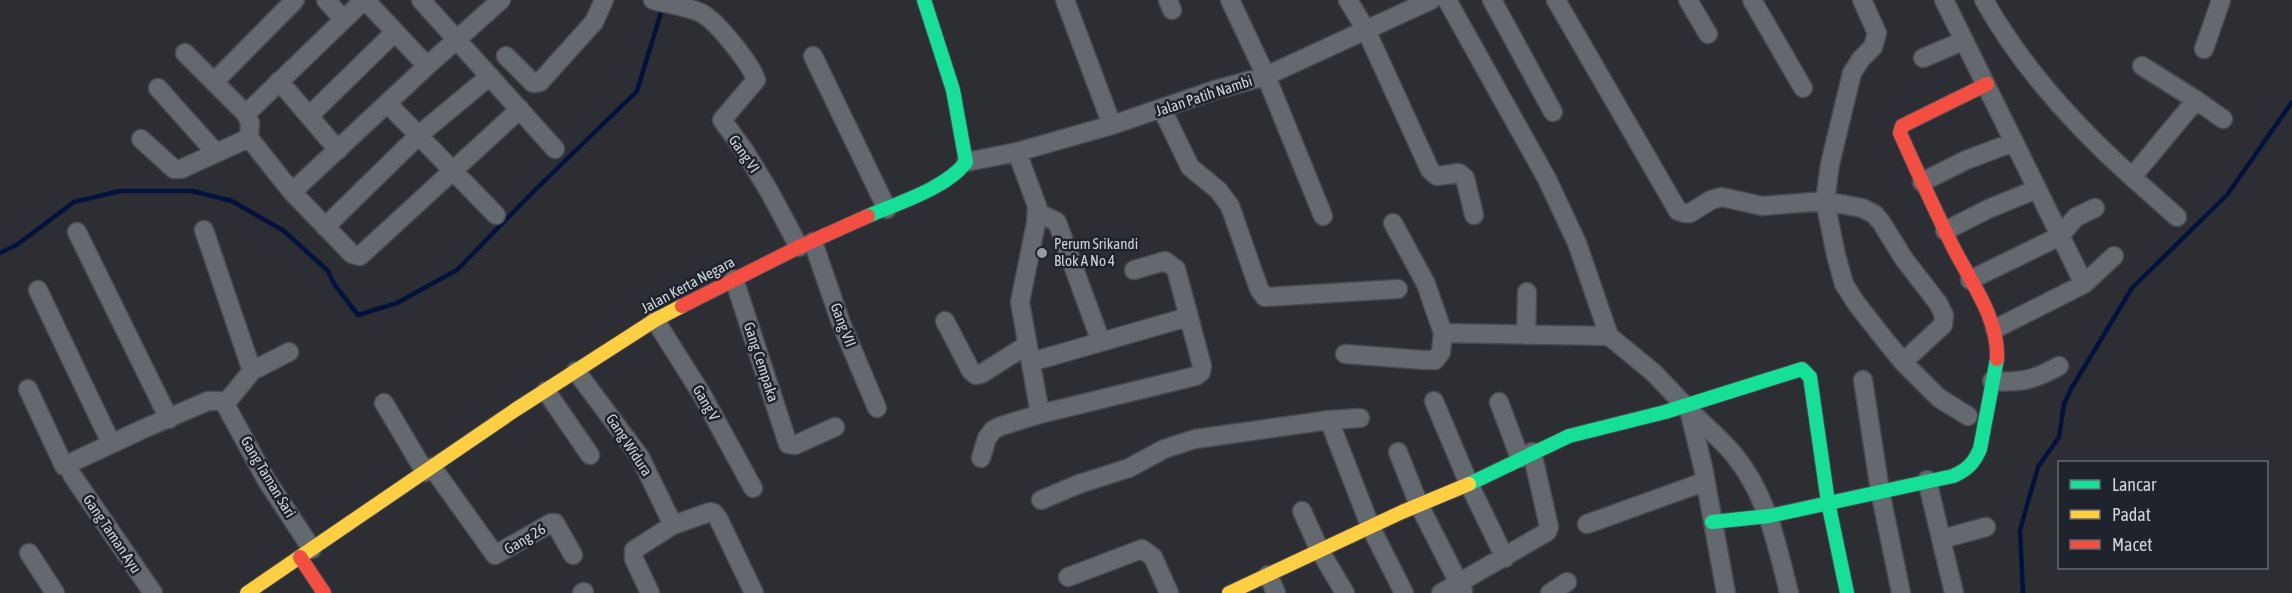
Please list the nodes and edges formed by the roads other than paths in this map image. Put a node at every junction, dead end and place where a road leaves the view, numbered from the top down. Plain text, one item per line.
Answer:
1 (295, 0) edge
2 (326, 0) edge
3 (421, 0) edge
4 (604, 0) edge
5 (653, 0) edge
6 (924, 0) edge
7 (1065, 0) edge
8 (1230, 0) edge
9 (1348, 0) edge
10 (1431, 0) edge
11 (1448, 0) edge
12 (1492, 0) edge
13 (1556, 0) edge
14 (1688, 0) edge
15 (1752, 0) edge
16 (1863, 0) edge
17 (1944, 0) edge
18 (1984, 0) edge
19 (2221, 0) edge
20 (491, 3) edge
21 (701, 7) edge
22 (343, 20) junction
23 (1366, 30) junction
24 (395, 32) junction
25 (1708, 34) dead end
26 (457, 39) junction
27 (1963, 40) junction
28 (2204, 49) dead end
29 (185, 53) dead end
30 (506, 56) dead end
31 (813, 56) dead end
32 (1923, 58) dead end
33 (427, 66) junction
34 (2142, 66) dead end
35 (490, 76) junction
36 (1266, 76) junction
37 (279, 81) junction
38 (214, 82) junction
39 (1986, 84) junction
40 (158, 88) dead end
41 (1803, 88) dead end
42 (2196, 100) junction
43 (388, 104) junction
44 (520, 109) junction
45 (1162, 109) junction
46 (1553, 112) dead end
47 (246, 114) junction
48 (309, 116) junction
49 (2223, 119) dead end
50 (1112, 125) junction
51 (419, 135) junction
52 (249, 138) junction
53 (141, 139) dead end
54 (2014, 142) junction
55 (555, 149) dead end
56 (338, 150) junction
57 (1017, 152) junction
58 (216, 153) junction
59 (966, 162) junction
60 (452, 170) junction
61 (2132, 177) junction
62 (1922, 182) junction
63 (2037, 189) junction
64 (292, 192) junction
65 (1824, 201) junction
66 (2095, 208) dead end
67 (887, 209) junction
68 (1037, 212) junction
69 (496, 215) dead end
70 (1474, 215) dead end
71 (1323, 216) dead end
72 (2177, 218) dead end
73 (1393, 223) dead end
74 (325, 227) junction
75 (204, 230) dead end
76 (1945, 231) junction
77 (77, 232) dead end
78 (2060, 236) junction
79 (806, 244) junction
80 (2114, 256) dead end
81 (1134, 270) dead end
82 (734, 279) junction
83 (1970, 280) junction
84 (2084, 284) junction
85 (1398, 289) dead end
86 (38, 290) dead end
87 (1527, 292) dead end
88 (1188, 317) junction
89 (655, 320) junction
90 (945, 321) dead end
91 (1995, 329) junction
92 (1097, 331) dead end
93 (1443, 333) junction
94 (1526, 335) junction
95 (1609, 336) junction
96 (289, 352) dead end
97 (1029, 354) junction
98 (1345, 354) dead end
99 (1903, 362) junction
100 (2060, 366) dead end
101 (252, 371) junction
102 (576, 371) junction
103 (1863, 380) dead end
104 (1992, 381) junction
105 (28, 389) dead end
106 (546, 391) junction
107 (1434, 401) dead end
108 (1499, 402) dead end
109 (225, 404) junction
110 (384, 404) dead end
111 (877, 408) dead end
112 (1687, 408) junction
113 (1040, 414) junction
114 (1968, 416) dead end
115 (169, 418) junction
116 (1360, 418) dead end
117 (1329, 420) junction
118 (835, 427) dead end
119 (111, 443) junction
120 (1398, 452) dead end
121 (590, 455) dead end
122 (1526, 455) junction
123 (981, 458) dead end
124 (429, 469) junction
125 (72, 475) dead end
126 (1927, 480) junction
127 (1704, 482) junction
128 (1469, 484) junction
129 (753, 488) dead end
130 (1880, 491) junction
131 (1041, 500) dead end
132 (1828, 502) junction
133 (1419, 505) junction
134 (1302, 512) dead end
135 (1769, 516) junction
136 (1712, 522) junction
137 (1587, 524) dead end
138 (672, 525) junction
139 (1986, 527) dead end
140 (1371, 528) junction
141 (1942, 539) junction
142 (1320, 551) junction
143 (29, 553) dead end
144 (306, 553) junction
145 (573, 555) dead end
146 (1505, 558) junction
147 (1268, 574) junction
148 (1068, 577) dead end
149 (1567, 582) dead end
150 (1461, 588) edge
151 (55, 593) edge
152 (153, 593) edge
153 (247, 593) edge
154 (324, 593) edge
155 (650, 593) edge
156 (754, 593) edge
157 (1169, 593) edge
158 (1229, 593) edge
159 (1276, 593) edge
160 (1345, 593) edge
161 (1404, 593) edge
162 (1441, 593) edge
163 (1550, 593) edge
164 (1726, 593) edge
165 (1790, 593) edge
166 (1847, 593) edge
167 (1900, 593) edge
168 (1954, 593) edge

1 - 38 street
2 - 22 street
3 - 26 street
4 - 30 street
5 - 21 street
6 - 59 street
7 - 50 street
8 - 36 street
9 - 23 street
10 - 23 street, Jalan Patih Nambi
11 - 95 street
12 - 46 street
13 - 65 street
14 - 25 street
15 - 41 street
16 - 65 street
17 - 27 street
18 - 61 street
19 - 28 street
20 - 26 street
21 - 79 street, Gang VI
22 - 24 street
22 - 37 street
23 - 36 street, Jalan Patih Nambi
23 - 70 street
24 - 33 street
24 - 48 street
26 - 33 street
26 - 35 street
27 - 32 street
27 - 39 street
29 - 38 street
31 - 67 street
33 - 43 street
34 - 42 street
35 - 44 street
35 - 51 street
36 - 45 street, Jalan Patih Nambi
36 - 71 street
37 - 47 street
37 - 48 street
38 - 47 street
39 - 54 street
39 - 62 street
40 - 58 street
42 - 49 street
42 - 61 street
43 - 51 street
43 - 56 street
44 - 55 street
44 - 60 street
45 - 50 street, Jalan Patih Nambi
45 - 85 street
47 - 52 street
48 - 56 street
50 - 57 street, Jalan Patih Nambi
51 - 60 street
51 - 74 street
52 - 58 street
52 - 64 street
53 - 58 street
54 - 62 street
54 - 63 street
56 - 64 street
57 - 59 street, Jalan Patih Nambi
57 - 68 street
59 - 67 street, Jalan Kerta Negara
60 - 69 street
60 - 74 street
61 - 72 street
62 - 76 street
63 - 76 street
63 - 78 street
64 - 74 street
65 - 99 street
65 - 99 street
66 - 78 street
67 - 79 street, Jalan Kerta Negara
68 - 92 street
68 - 97 street
73 - 93 street
75 - 101 street
76 - 83 street
77 - 115 street
78 - 83 street
78 - 84 street
79 - 82 street, Jalan Kerta Negara
79 - 111 street, Gang VII
80 - 84 street
81 - 88 street
82 - 89 street, Jalan Kerta Negara
82 - 118 street, Gang Cempaka
83 - 91 street
84 - 91 street
86 - 119 street
87 - 94 street
88 - 97 street
88 - 113 street
89 - 102 street, Jalan Kerta Negara
89 - 129 street, Gang V
90 - 97 street
91 - 104 street
93 - 94 street
93 - 98 street
94 - 95 street
95 - 112 street
96 - 101 street
97 - 113 street
99 - 114 street
100 - 104 street
101 - 109 street
102 - 106 street, Jalan Kerta Negara
102 - 138 street, Gang Widura
103 - 130 street
104 - 126 street
105 - 119 street
106 - 121 street
106 - 124 street, Jalan Kerta Negara
107 - 128 street
108 - 122 street
109 - 115 street
109 - 144 street, Gang Taman Sari
110 - 124 street
112 - 122 street
112 - 127 street
112 - 132 street
112 - 135 street
113 - 123 street
115 - 119 street
116 - 117 street
117 - 131 street
117 - 140 street
120 - 133 street
122 - 128 street
122 - 146 street
124 - 144 street, Jalan Kerta Negara
124 - 145 street, Gang 26
125 - 152 street, Gang Taman Ayu
126 - 130 street
126 - 141 street
127 - 136 street
127 - 137 street
128 - 133 street
128 - 146 street
130 - 132 street
130 - 167 street
132 - 135 street
132 - 166 street
133 - 140 street
133 - 150 street
134 - 142 street
135 - 136 street
135 - 165 street
136 - 164 street
138 - 155 street
138 - 156 street
139 - 141 street
140 - 142 street
140 - 161 street
141 - 168 street
142 - 147 street
142 - 160 street
143 - 151 street
144 - 153 street, Jalan Kerta Negara
144 - 154 street
146 - 150 street
147 - 158 street
147 - 159 street
148 - 157 street
149 - 163 street
150 - 162 street

